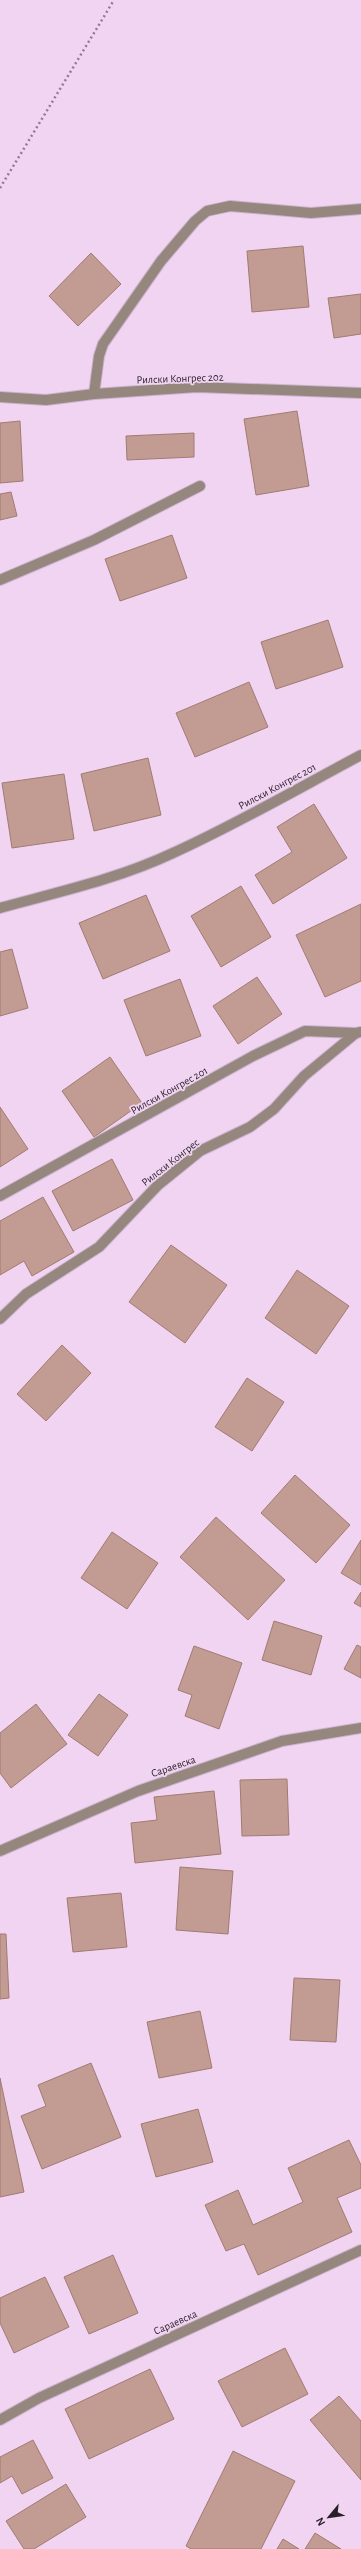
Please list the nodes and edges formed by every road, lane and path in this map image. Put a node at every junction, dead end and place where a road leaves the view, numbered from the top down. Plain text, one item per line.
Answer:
1 (114, 0) edge
2 (0, 188) edge
3 (361, 209) edge
4 (361, 393) edge
5 (94, 394) junction
6 (0, 397) edge
7 (200, 486) dead end
8 (0, 580) edge
9 (361, 755) edge
10 (0, 908) edge
11 (358, 1033) edge
12 (0, 1196) edge
13 (0, 1319) edge
14 (361, 1728) edge
15 (0, 1851) edge
16 (361, 2250) edge
17 (0, 2420) edge

1 - 2 path
3 - 5 street
4 - 5 street, Рилски Конгрес 202
5 - 6 street, Рилски Конгрес 202
7 - 8 street
9 - 10 street, Рилски Конгрес 201
11 - 12 street, Рилски Конгрес 201
11 - 13 street, Рилски Конгрес
14 - 15 street, Сараевска
16 - 17 street, Сараевска

